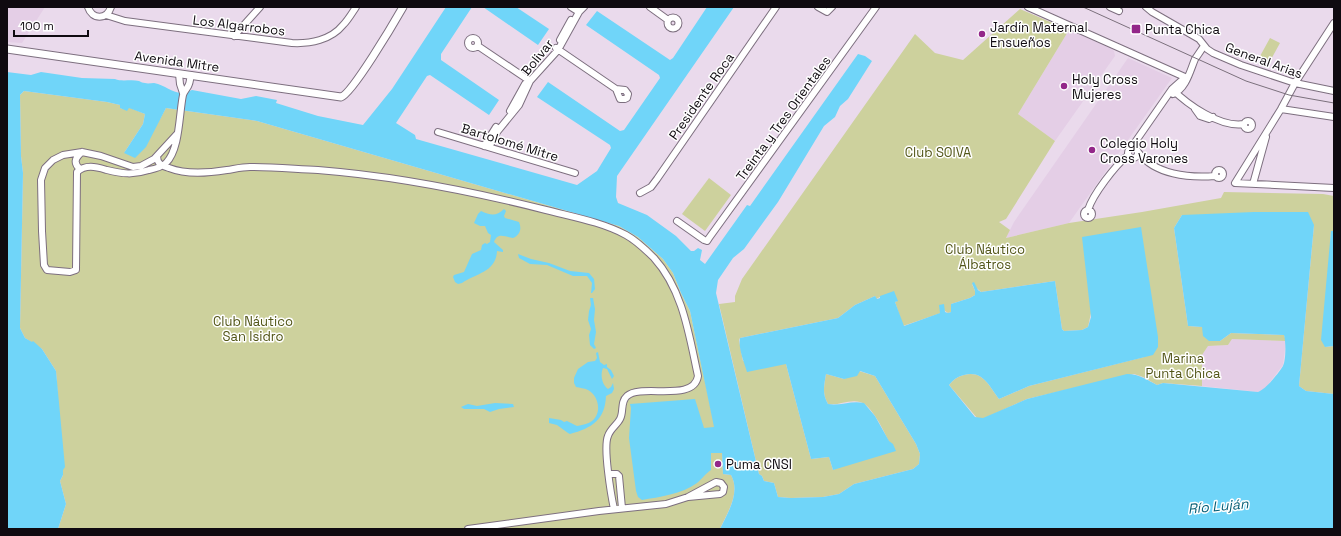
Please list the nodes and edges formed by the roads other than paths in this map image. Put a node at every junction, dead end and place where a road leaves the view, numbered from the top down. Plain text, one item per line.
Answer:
1 (88, 7) edge
2 (111, 7) edge
3 (260, 7) edge
4 (356, 7) edge
5 (403, 7) edge
6 (584, 7) edge
7 (650, 7) edge
8 (776, 7) edge
9 (818, 7) edge
10 (832, 7) edge
11 (876, 7) edge
12 (1028, 7) edge
13 (1110, 7) edge
14 (1146, 7) edge
15 (577, 9) edge
16 (1154, 10) edge
17 (1119, 11) dead end
18 (106, 15) junction
19 (668, 20) dead end
20 (1334, 22) edge
21 (234, 36) junction
22 (1326, 36) junction
23 (1334, 37) edge
24 (478, 46) dead end
25 (1204, 46) junction
26 (7, 49) edge
27 (557, 49) junction
28 (179, 74) junction
29 (191, 75) junction
30 (1186, 78) junction
31 (528, 81) junction
32 (1295, 83) junction
33 (1176, 88) junction
34 (619, 91) dead end
35 (1334, 91) edge
36 (183, 94) junction
37 (1281, 109) junction
38 (1334, 117) edge
39 (1244, 124) dead end
40 (1268, 129) junction
41 (438, 132) dead end
42 (177, 134) junction
43 (486, 146) junction
44 (1135, 150) junction
45 (82, 152) junction
46 (158, 154) junction
47 (1128, 155) junction
48 (168, 160) junction
49 (161, 166) junction
50 (80, 169) junction
51 (177, 171) junction
52 (575, 173) dead end
53 (1215, 176) dead end
54 (1252, 184) junction
55 (1334, 188) edge
56 (640, 193) dead end
57 (1088, 210) dead end
58 (677, 221) dead end
59 (609, 474) junction
60 (688, 497) junction
61 (622, 508) junction
62 (614, 509) junction
63 (468, 529) edge

1 - 18 street, Los Algarrobos
2 - 18 street
3 - 21 street
4 - 21 street, Los Algarrobos
5 - 29 street, Avenida Mitre
6 - 15 street, Bolivar
7 - 19 street
8 - 56 street, Presidente Roca
9 - 10 street
11 - 58 street, Treinta y Tres Orientales
12 - 30 street
13 - 17 street
14 - 16 street, General Arias
15 - 27 street, Bolivar
16 - 25 street, General Arias
18 - 21 street, Los Algarrobos
20 - 22 street
22 - 23 street
22 - 32 street
24 - 31 street
25 - 30 street
25 - 32 street, General Arias
26 - 28 street, Avenida Mitre
27 - 31 street, Bolivar
27 - 34 street
28 - 29 street, Avenida Mitre
28 - 36 street
29 - 36 street
30 - 33 street
31 - 43 street, Bolivar
32 - 35 street, General Arias
32 - 37 street
33 - 39 street
33 - 44 street
36 - 42 street
37 - 38 street
37 - 40 street
40 - 54 street
40 - 54 street
41 - 43 street, Bartolomé Mitre
42 - 46 street
42 - 48 street
43 - 52 street, Bartolomé Mitre
44 - 47 street
44 - 47 street
44 - 53 street
45 - 46 street
45 - 50 street
45 - 50 street
46 - 48 street
46 - 49 street
47 - 57 street
48 - 49 street
48 - 51 street
49 - 50 street
49 - 51 street
51 - 59 street
54 - 55 street
59 - 61 street
59 - 62 street
60 - 60 street
60 - 61 street
61 - 62 street
62 - 63 street

